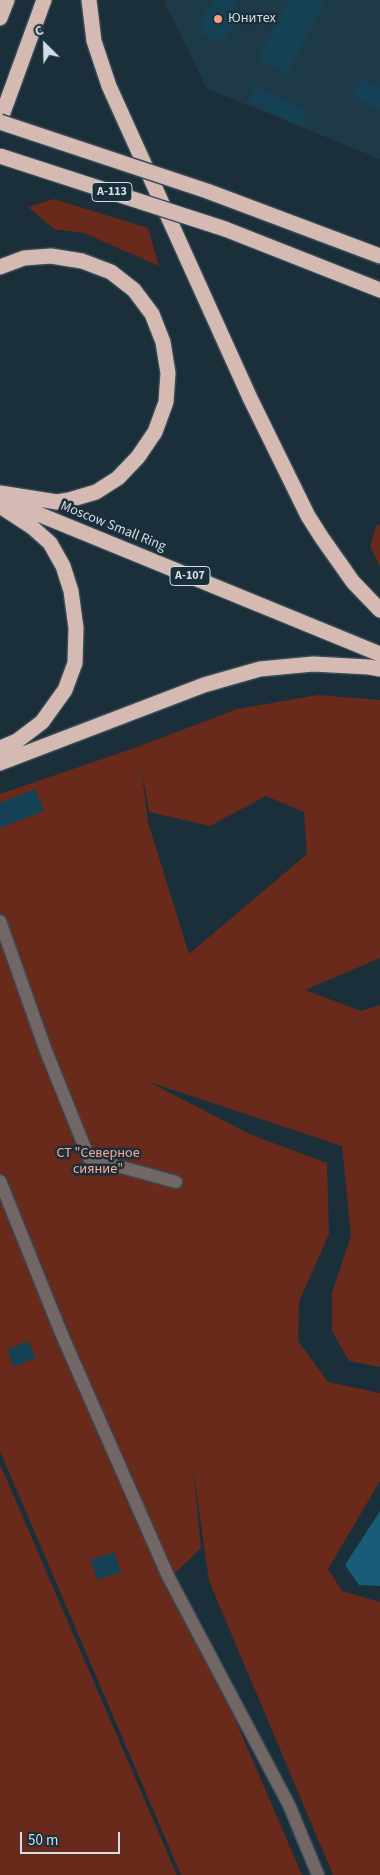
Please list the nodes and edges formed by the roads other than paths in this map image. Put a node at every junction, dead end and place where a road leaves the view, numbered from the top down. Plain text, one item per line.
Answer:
1 (7, 0) edge
2 (44, 0) edge
3 (89, 0) edge
4 (0, 18) edge
5 (0, 122) edge
6 (0, 156) edge
7 (380, 256) edge
8 (0, 267) edge
9 (380, 290) edge
10 (0, 493) edge
11 (0, 498) edge
12 (0, 506) edge
13 (380, 610) edge
14 (380, 654) edge
15 (380, 669) edge
16 (0, 748) edge
17 (0, 763) edge
18 (0, 921) edge
19 (0, 1182) edge
20 (176, 1182) dead end
21 (318, 1875) edge

1 - 4 highway
2 - 5 highway
3 - 13 highway
5 - 7 highway, А-113, bridge
6 - 9 highway, А-113, bridge
8 - 10 highway
11 - 14 highway, Moscow Small Ring / А-107
12 - 16 highway
15 - 17 highway
18 - 20 lane
19 - 21 lane

